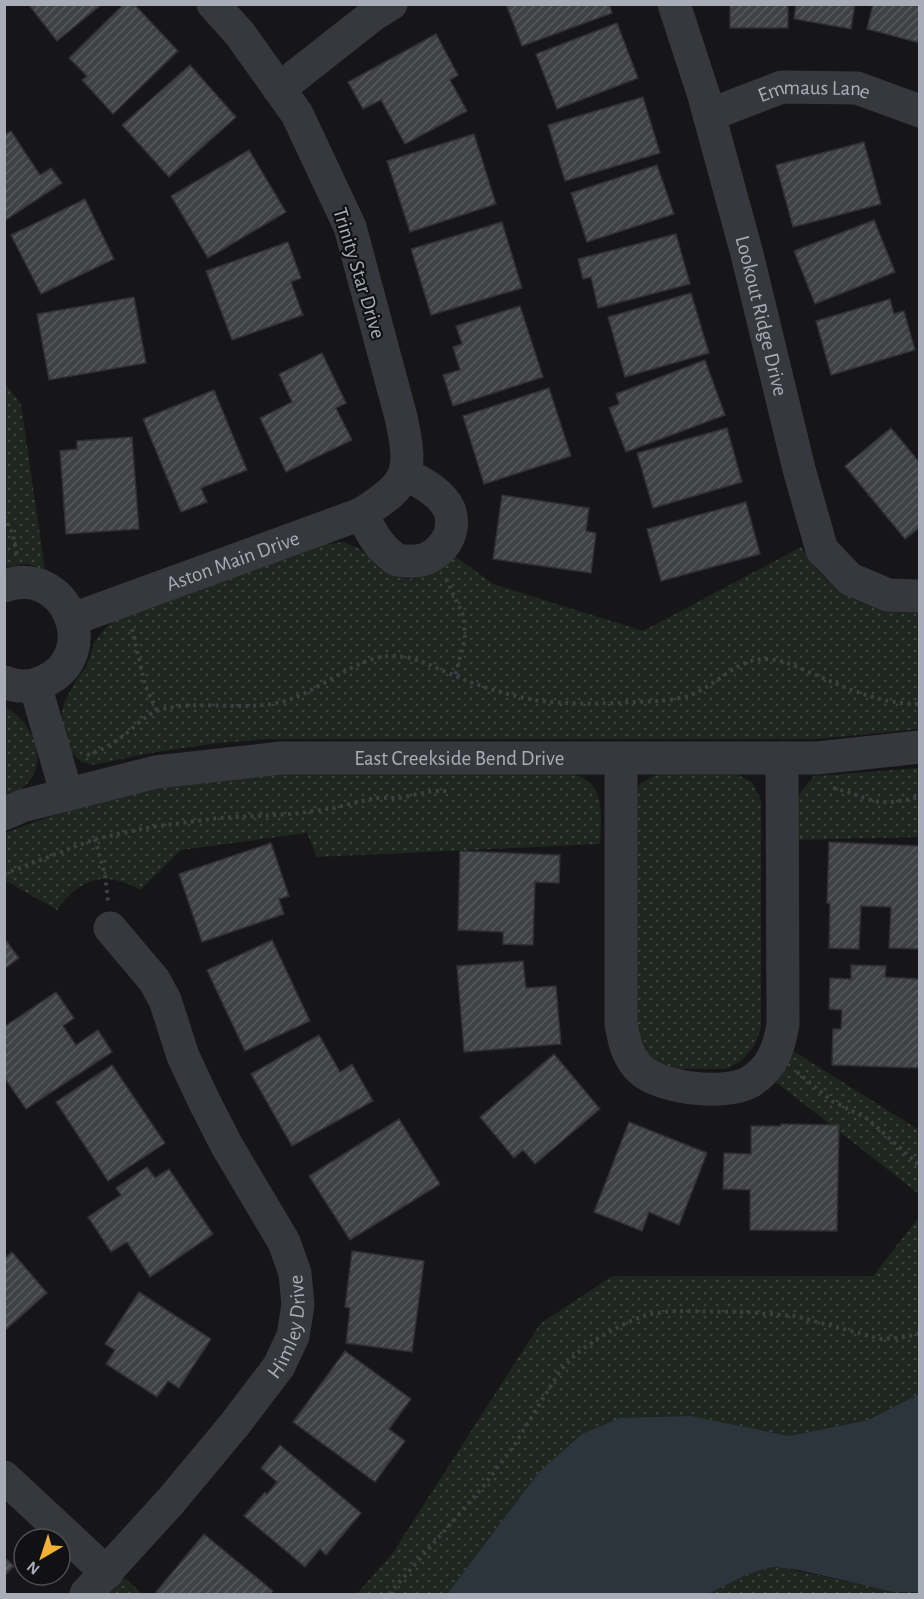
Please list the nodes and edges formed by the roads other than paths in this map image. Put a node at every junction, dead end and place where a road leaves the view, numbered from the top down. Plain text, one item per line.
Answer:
1 (213, 4) edge
2 (391, 4) edge
3 (674, 4) edge
4 (279, 89) junction
5 (920, 111) edge
6 (709, 115) junction
7 (385, 495) joint
8 (11, 584) edge
9 (904, 596) edge
10 (73, 619) junction
11 (20, 684) edge
12 (920, 747) edge
13 (621, 759) junction
14 (782, 773) junction
15 (67, 795) junction
16 (4, 814) edge
17 (110, 928) road end
18 (4, 1477) edge
19 (96, 1584) edge

1 - 4 street, Trinity Star Drive
2 - 4 street
3 - 6 street, Lookout Ridge Drive
4 - 7 street, Trinity Star Drive
5 - 6 street, Emmaus Lane
6 - 9 street, Lookout Ridge Drive
7 - 10 street, Aston Main Drive
8 - 10 street
10 - 11 street
11 - 15 street
12 - 14 street, East Creekside Bend Drive
13 - 14 street, East Creekside Bend Drive
13 - 14 street
13 - 15 street, East Creekside Bend Drive
15 - 16 street, East Creekside Bend Drive
17 - 19 street, Himley Drive
18 - 19 street

